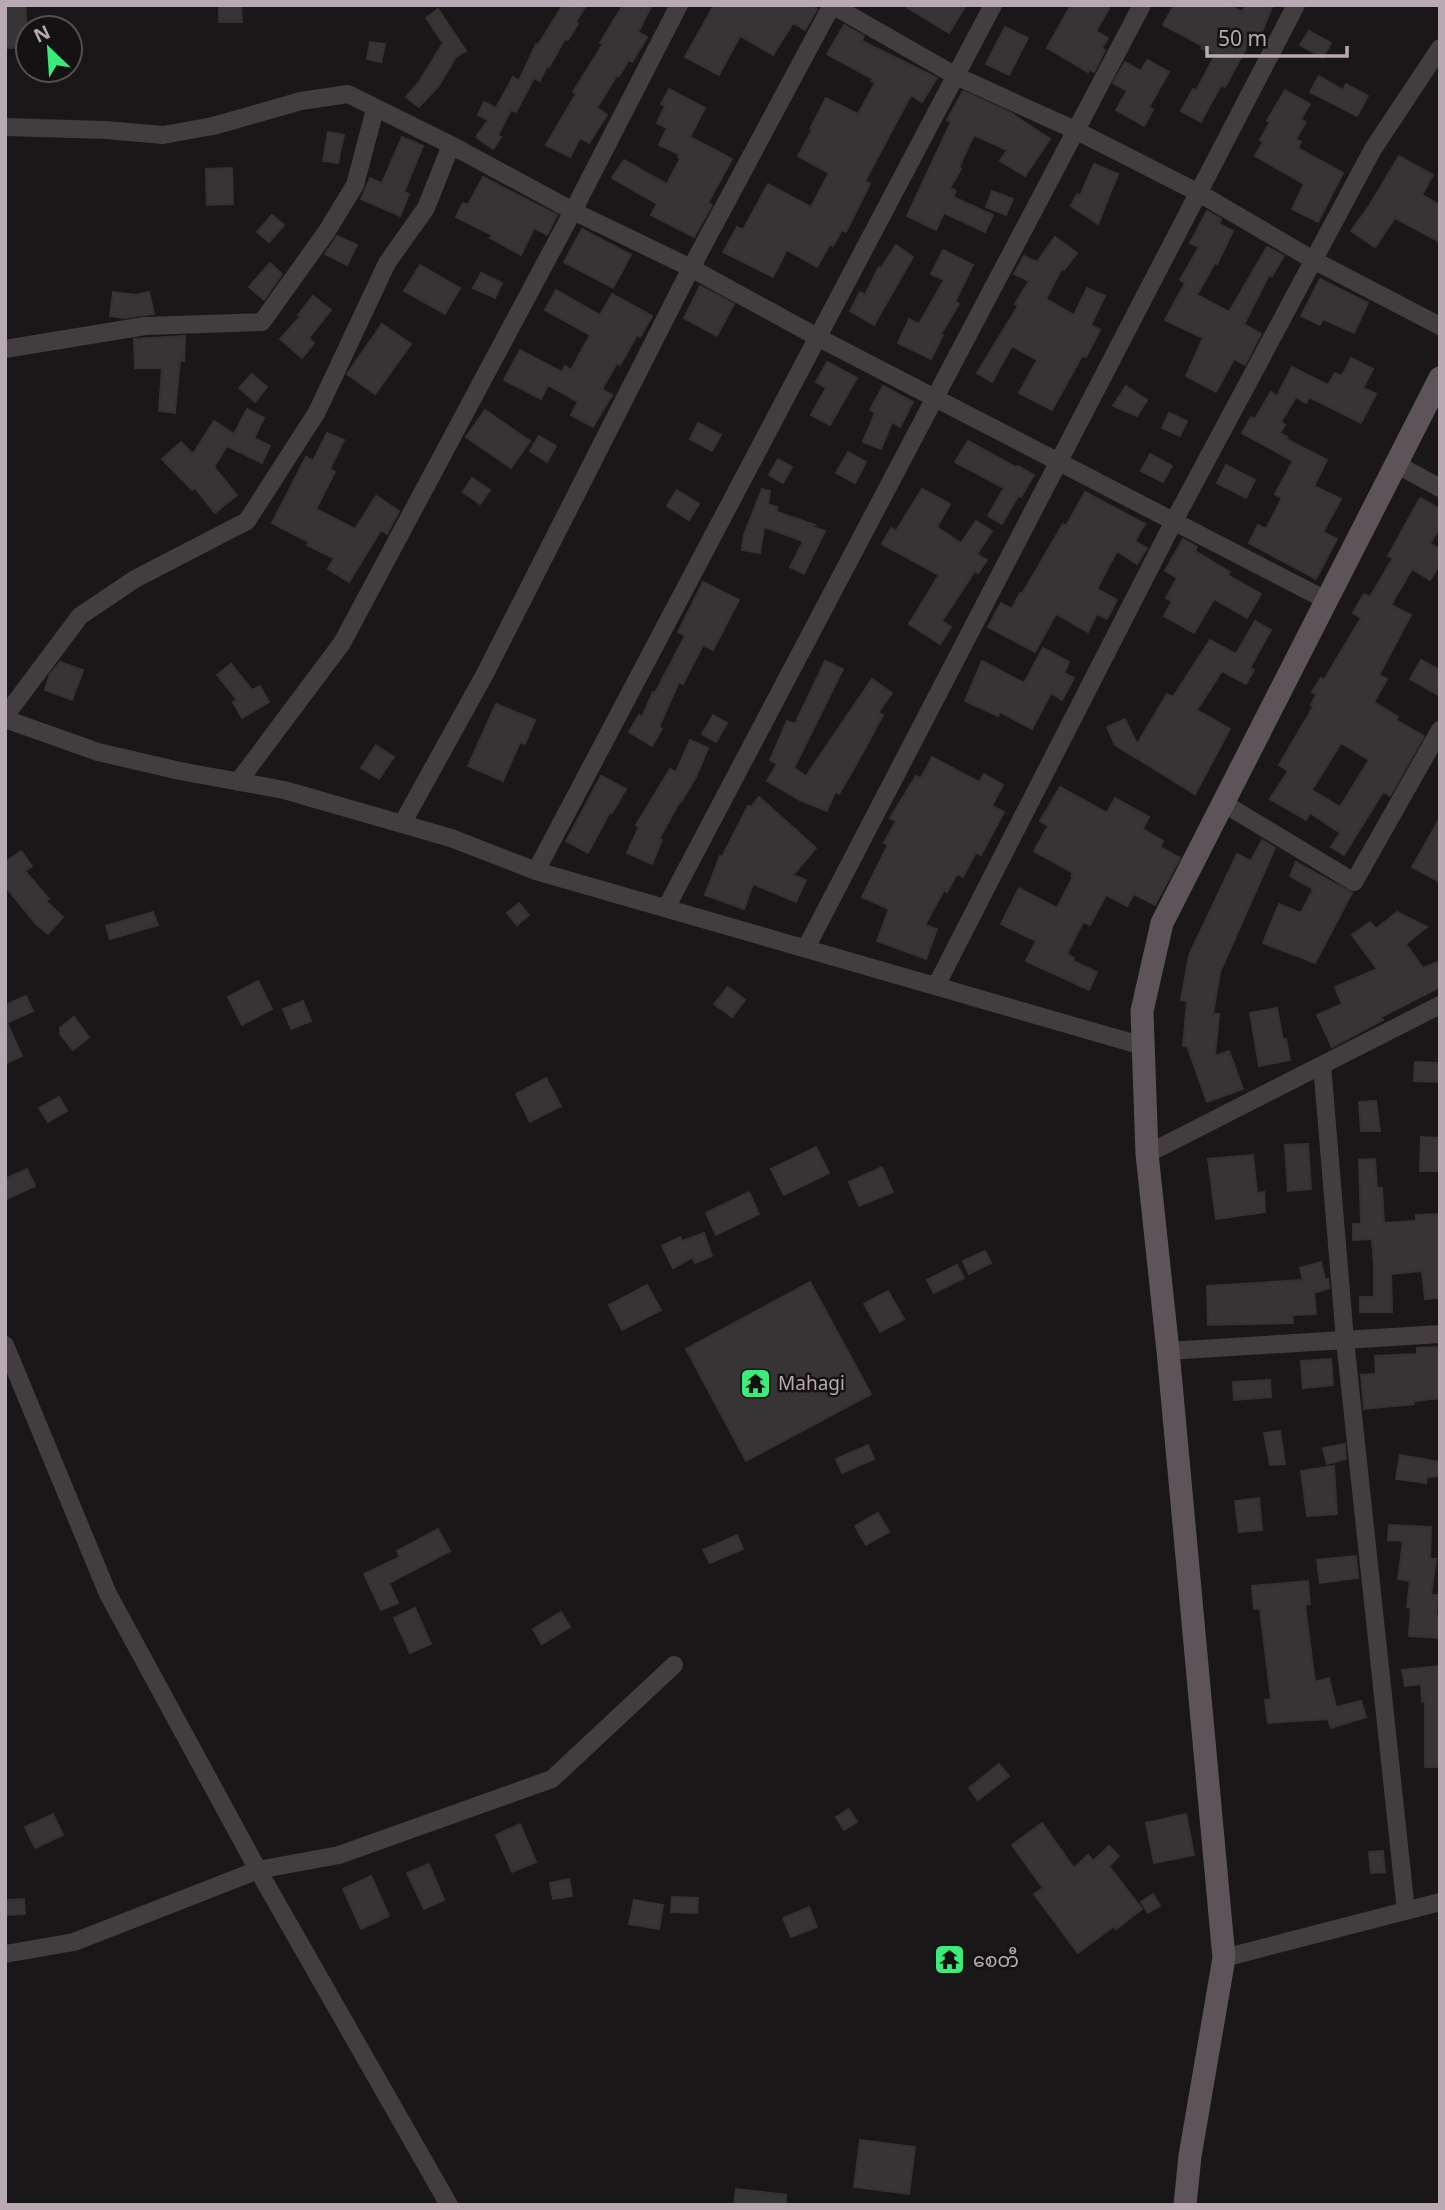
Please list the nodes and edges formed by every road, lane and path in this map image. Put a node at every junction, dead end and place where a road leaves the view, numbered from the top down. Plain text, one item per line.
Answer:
1 (679, 5) edge
2 (993, 5) edge
3 (1142, 5) edge
4 (1296, 5) edge
5 (1440, 48) edge
6 (956, 76) junction
7 (375, 108) junction
8 (5, 127) edge
9 (1077, 131) junction
10 (451, 145) junction
11 (1199, 193) junction
12 (573, 211) junction
13 (1315, 261) junction
14 (691, 268) junction
15 (1440, 326) edge
16 (819, 338) junction
17 (5, 349) edge
18 (1440, 378) edge
19 (936, 398) junction
20 (1060, 462) junction
21 (1396, 464) junction
22 (1440, 488) edge
23 (1174, 521) junction
24 (1328, 601) junction
25 (5, 718) edge
26 (1440, 730) edge
27 (238, 782) junction
28 (1223, 803) junction
29 (402, 824) junction
30 (536, 871) junction
31 (666, 908) junction
32 (806, 948) junction
33 (936, 986) junction
34 (1440, 1005) edge
35 (1143, 1046) junction
36 (1322, 1065) junction
37 (1147, 1154) junction
38 (1440, 1334) edge
39 (1345, 1340) junction
40 (5, 1345) edge
41 (1168, 1351) junction
42 (674, 1665) dead end
43 (258, 1870) junction
44 (1440, 1902) edge
45 (1406, 1911) junction
46 (5, 1954) edge
47 (1224, 1958) junction
48 (449, 2205) edge
49 (1185, 2205) edge

1 - 12 street
2 - 6 street
3 - 9 street
4 - 11 street
5 - 13 street
6 - 9 street
6 - 14 street
6 - 16 street
7 - 8 street
7 - 10 street
7 - 17 street
9 - 11 street
9 - 19 street
10 - 12 street
10 - 25 street
11 - 13 street
11 - 20 street
12 - 14 street
12 - 27 street
13 - 15 street
13 - 23 street
14 - 16 street
14 - 29 street
16 - 19 street
16 - 30 street
18 - 21 main road
19 - 20 street
19 - 31 street
20 - 23 street
20 - 32 street
21 - 22 street
21 - 24 main road
23 - 24 street
23 - 33 street
24 - 28 main road
25 - 27 street
26 - 28 street
27 - 29 street
28 - 35 main road
29 - 30 street
30 - 31 street
31 - 32 street
32 - 33 street
33 - 35 street
34 - 36 street
35 - 37 main road
36 - 37 street
36 - 39 street
37 - 41 main road
38 - 39 street
39 - 41 street
39 - 45 street
40 - 43 street
41 - 47 main road
42 - 43 street
43 - 46 street
43 - 48 street
44 - 45 street
45 - 47 street
47 - 49 main road

